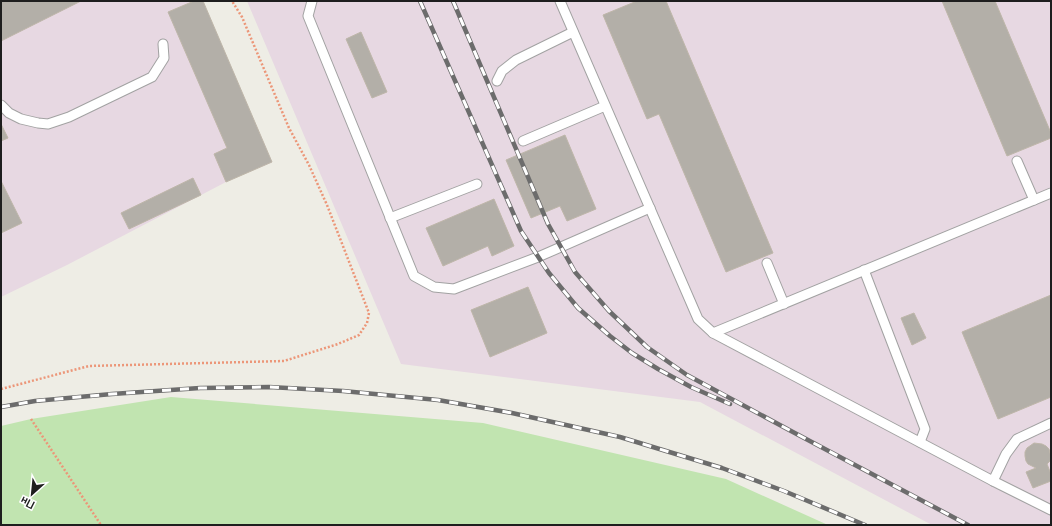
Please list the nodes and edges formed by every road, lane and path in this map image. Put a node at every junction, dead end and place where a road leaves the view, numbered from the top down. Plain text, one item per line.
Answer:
1 (232, 1) edge
2 (312, 1) edge
3 (560, 1) edge
4 (573, 32) junction
5 (163, 44) dead end
6 (497, 81) dead end
7 (1, 105) edge
8 (605, 106) junction
9 (523, 140) dead end
10 (1017, 161) dead end
11 (477, 184) dead end
12 (1051, 193) edge
13 (1034, 200) junction
14 (650, 208) junction
15 (390, 218) junction
16 (767, 264) dead end
17 (864, 270) junction
18 (784, 304) junction
19 (713, 333) junction
20 (1, 389) edge
21 (30, 419) dead end
22 (1051, 423) edge
23 (920, 442) junction
24 (993, 481) junction
25 (1051, 510) edge
26 (101, 525) edge

1 - 20 path
2 - 15 lane
3 - 4 lane
4 - 6 lane
4 - 8 lane
5 - 7 lane
8 - 9 lane
8 - 14 lane
10 - 13 lane
11 - 15 lane
12 - 13 lane
13 - 17 lane
14 - 15 lane
14 - 19 lane
16 - 18 lane
17 - 18 lane
17 - 23 lane
18 - 19 lane
19 - 23 lane
21 - 26 path
22 - 24 lane
23 - 24 lane
24 - 25 lane

